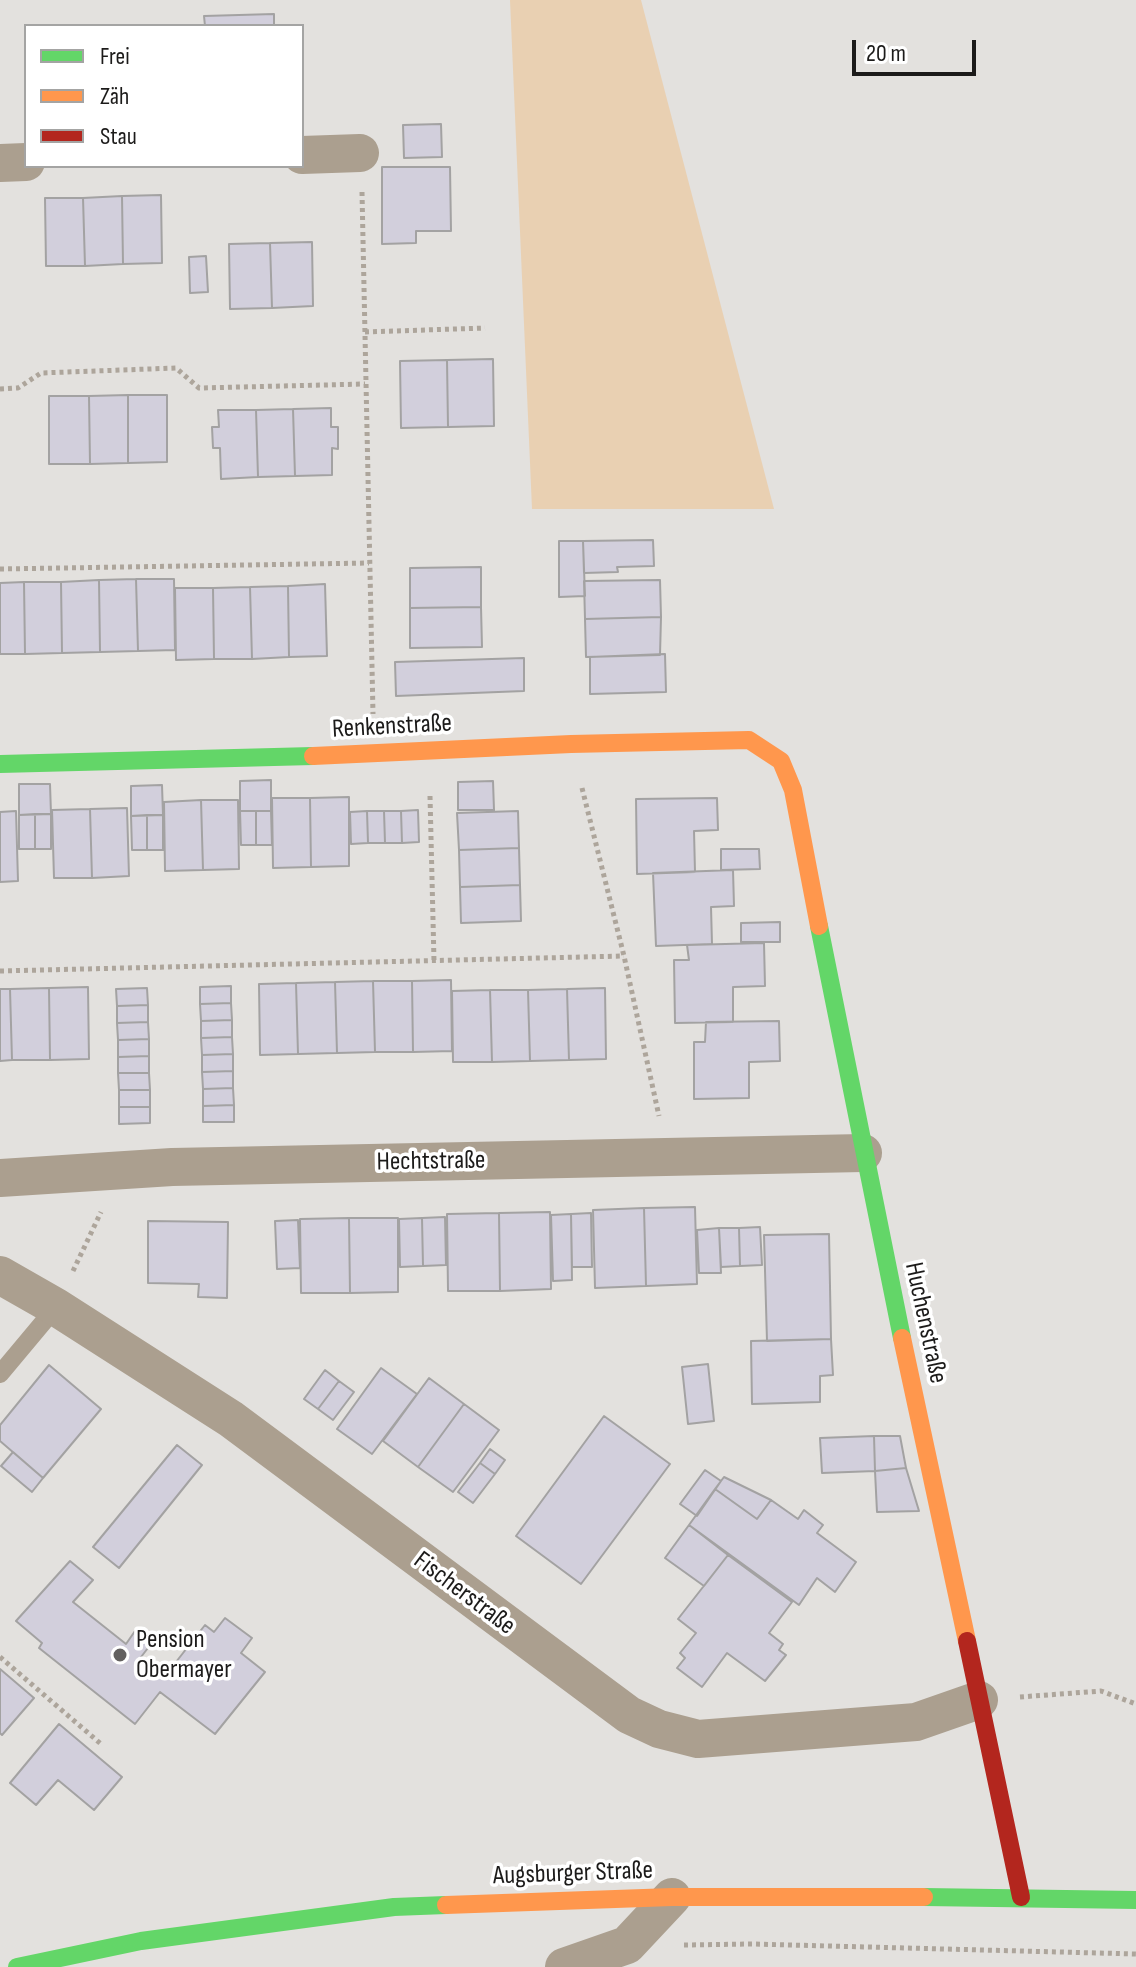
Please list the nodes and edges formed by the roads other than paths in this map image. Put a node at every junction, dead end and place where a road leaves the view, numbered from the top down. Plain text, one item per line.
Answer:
1 (360, 153) road end
2 (304, 155) edge
3 (24, 162) edge
4 (0, 163) edge
5 (781, 761) joint
6 (0, 764) edge
7 (863, 1153) junction
8 (0, 1178) edge
9 (0, 1275) edge
10 (56, 1307) junction
11 (0, 1374) edge
12 (979, 1700) junction
13 (672, 1897) junction
14 (1021, 1897) junction
15 (1136, 1900) edge
16 (17, 1967) edge
17 (564, 1967) edge

1 - 2 street
3 - 4 street
5 - 6 street, Renkenstraße
5 - 7 street, Huchenstraße
7 - 8 street, Hechtstraße
7 - 12 street, Huchenstraße
9 - 10 street, Fischerstraße
10 - 11 lane
10 - 12 street, Fischerstraße
12 - 14 street, Huchenstraße
13 - 14 street, Augsburger Straße
13 - 16 street, Augsburger Straße
13 - 17 street
14 - 15 street, Augsburger Straße

